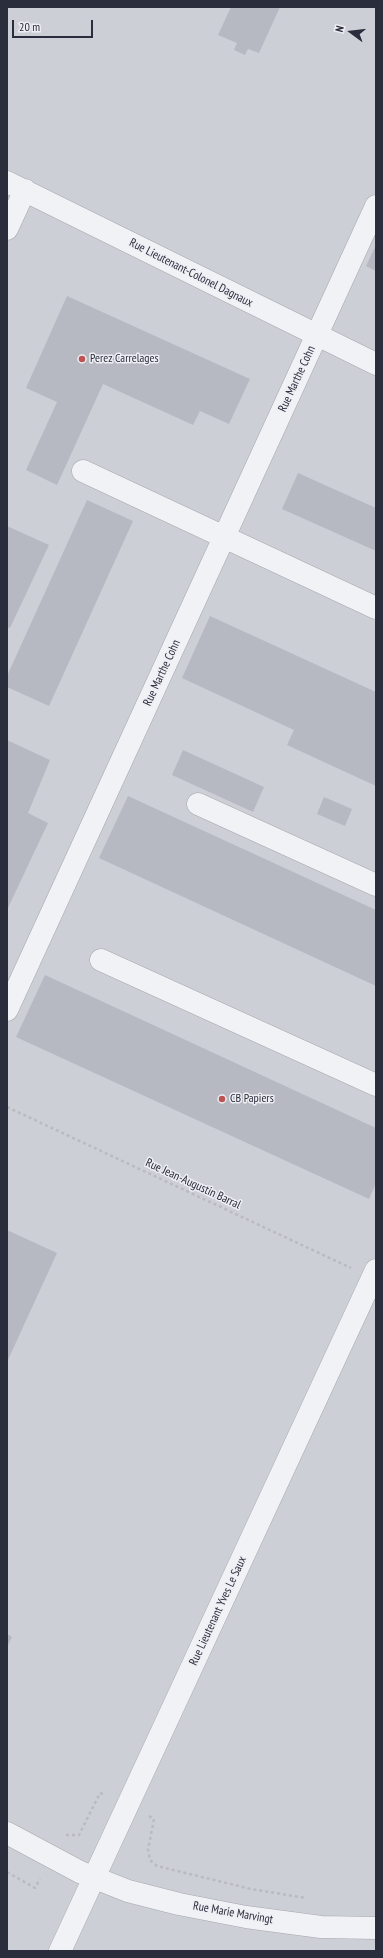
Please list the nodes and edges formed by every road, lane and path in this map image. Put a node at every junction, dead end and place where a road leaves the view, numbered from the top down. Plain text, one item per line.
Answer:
1 (16, 186) edge
2 (376, 206) edge
3 (7, 229) edge
4 (317, 336) junction
5 (376, 364) edge
6 (83, 471) dead end
7 (225, 536) junction
8 (376, 608) edge
9 (198, 804) dead end
10 (376, 885) edge
11 (101, 960) dead end
12 (7, 1010) edge
13 (376, 1085) edge
14 (7, 1107) edge
15 (374, 1274) edge
16 (127, 1806) junction
17 (7, 1833) edge
18 (51, 1857) junction
19 (94, 1878) junction
20 (310, 1898) dead end
21 (376, 1928) edge
22 (60, 1951) edge

1 - 3 street
1 - 4 street, Rue Lieutenant-Colonel Dagnaux
2 - 4 street, Rue Marthe Cohn
4 - 5 street, Rue Lieutenant-Colonel Dagnaux
4 - 7 street, Rue Marthe Cohn
6 - 7 street
7 - 8 street
7 - 12 street, Rue Marthe Cohn
9 - 10 street
11 - 13 street
14 - 15 path, Rue Jean-Augustin Barral
15 - 16 street, Rue Lieutenant Yves Le Saux
16 - 18 path
16 - 19 street, Rue Lieutenant Yves Le Saux
16 - 20 path
17 - 18 street, Rue Marie Marvingt
18 - 19 street, Rue Marie Marvingt
19 - 21 street, Rue Marie Marvingt
19 - 22 street, Rue Lieutenant Yves Le Saux

